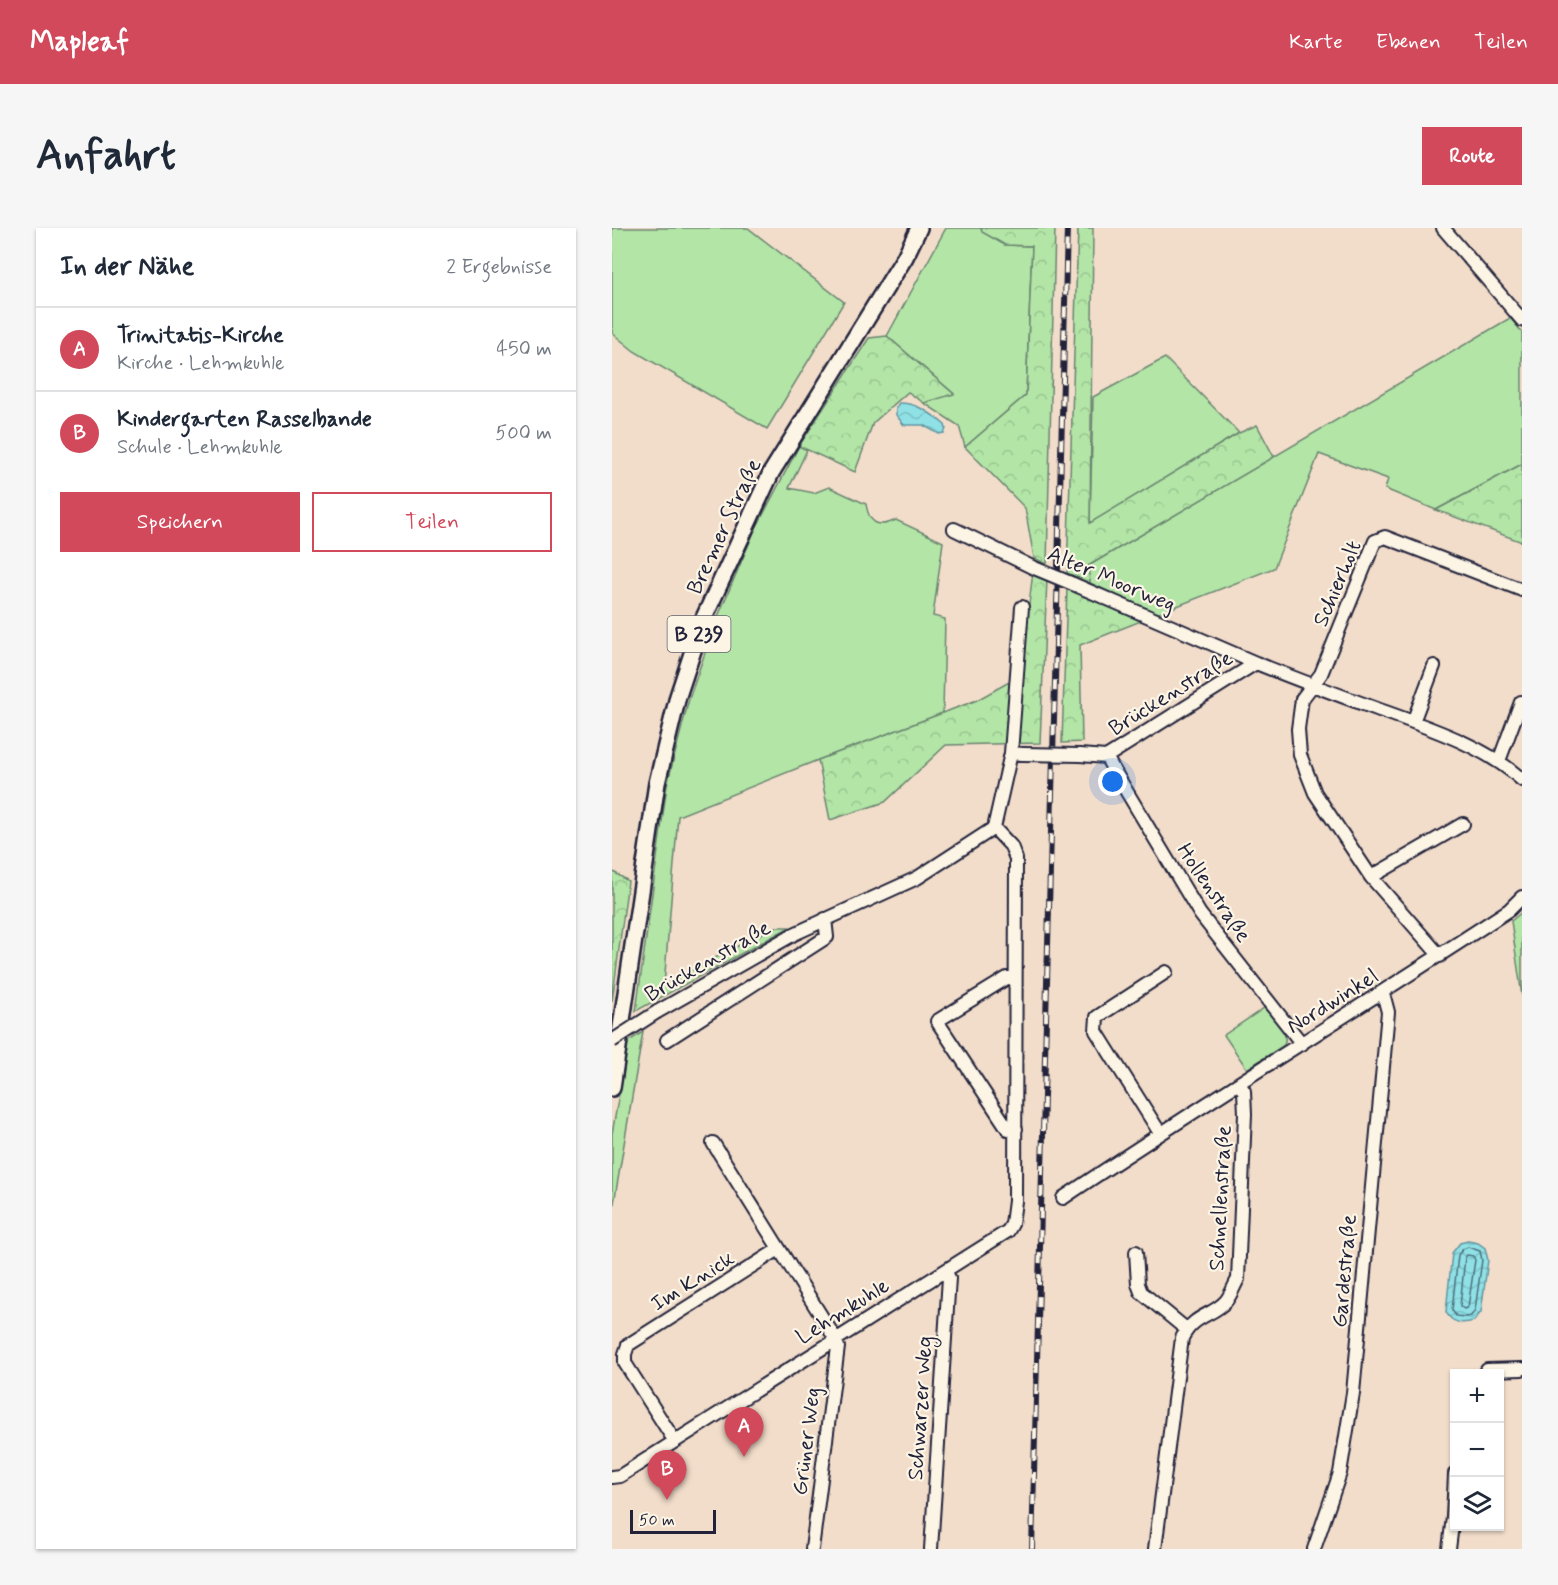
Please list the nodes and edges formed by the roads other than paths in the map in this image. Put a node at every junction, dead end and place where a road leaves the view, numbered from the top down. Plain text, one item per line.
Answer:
1 (919, 228) edge
2 (1443, 228) edge
3 (1522, 320) edge
4 (954, 530) dead end
5 (1522, 590) edge
6 (1022, 608) dead end
7 (1256, 663) junction
8 (1434, 666) dead end
9 (1313, 685) junction
10 (1521, 702) edge
11 (1413, 722) junction
12 (1017, 753) junction
13 (1106, 757) junction
14 (1499, 760) junction
15 (1522, 780) edge
16 (1463, 824) dead end
17 (994, 828) junction
18 (1371, 878) junction
19 (1522, 897) edge
20 (825, 919) junction
21 (1440, 956) junction
22 (1166, 972) dead end
23 (1015, 978) junction
24 (1383, 993) junction
25 (667, 1040) dead end
26 (612, 1041) edge
27 (1302, 1044) junction
28 (1239, 1084) junction
29 (612, 1088) edge
30 (1016, 1129) junction
31 (1160, 1133) junction
32 (713, 1143) dead end
33 (1063, 1197) dead end
34 (779, 1249) junction
35 (1136, 1252) dead end
36 (945, 1270) junction
37 (1186, 1329) junction
38 (835, 1338) junction
39 (1522, 1369) edge
40 (1504, 1370) edge
41 (674, 1440) junction
42 (612, 1477) edge
43 (1455, 1477) edge
44 (812, 1549) edge
45 (931, 1549) edge
46 (1155, 1549) edge
47 (1314, 1549) edge
48 (1449, 1549) edge

1 - 29 main road, Bremer Straße / B 239
2 - 3 street
4 - 7 street, Alter Moorweg, bridge
5 - 9 street, Schierholt
6 - 12 street
7 - 9 street, Brückenstraße
7 - 13 street, Brückenstraße
8 - 11 street
9 - 11 street, Brückenstraße
9 - 18 street, Schierholt
10 - 14 street
11 - 14 street, Brückenstraße
12 - 13 street, Brückenstraße, bridge
12 - 17 street
13 - 27 street, Hollenstraße
14 - 15 street, Brückenstraße
16 - 18 street
17 - 20 street, Brückenstraße
17 - 23 street, Lehmkuhle
18 - 21 street, Schierholt
19 - 21 street, Nordwinkel
20 - 25 street, Brückenstraße
20 - 26 street, Brückenstraße, bridge
21 - 24 street, Nordwinkel
22 - 31 street
23 - 30 street, Lehmkuhle
23 - 30 street
24 - 27 street, Nordwinkel
24 - 47 street, Gardestraße
27 - 28 street, Nordwinkel
28 - 31 street, Nordwinkel
28 - 37 street, Schnellenstraße
30 - 36 street, Lehmkuhle
31 - 33 street, Nordwinkel
32 - 34 street
34 - 38 street
34 - 41 street, Im Knick
35 - 37 street
36 - 38 street, Lehmkuhle
36 - 45 street, Schwarzer Weg
37 - 46 street
38 - 41 street, Lehmkuhle
38 - 44 street, Grüner Weg
39 - 40 street
41 - 42 street, Lehmkuhle
43 - 48 street

